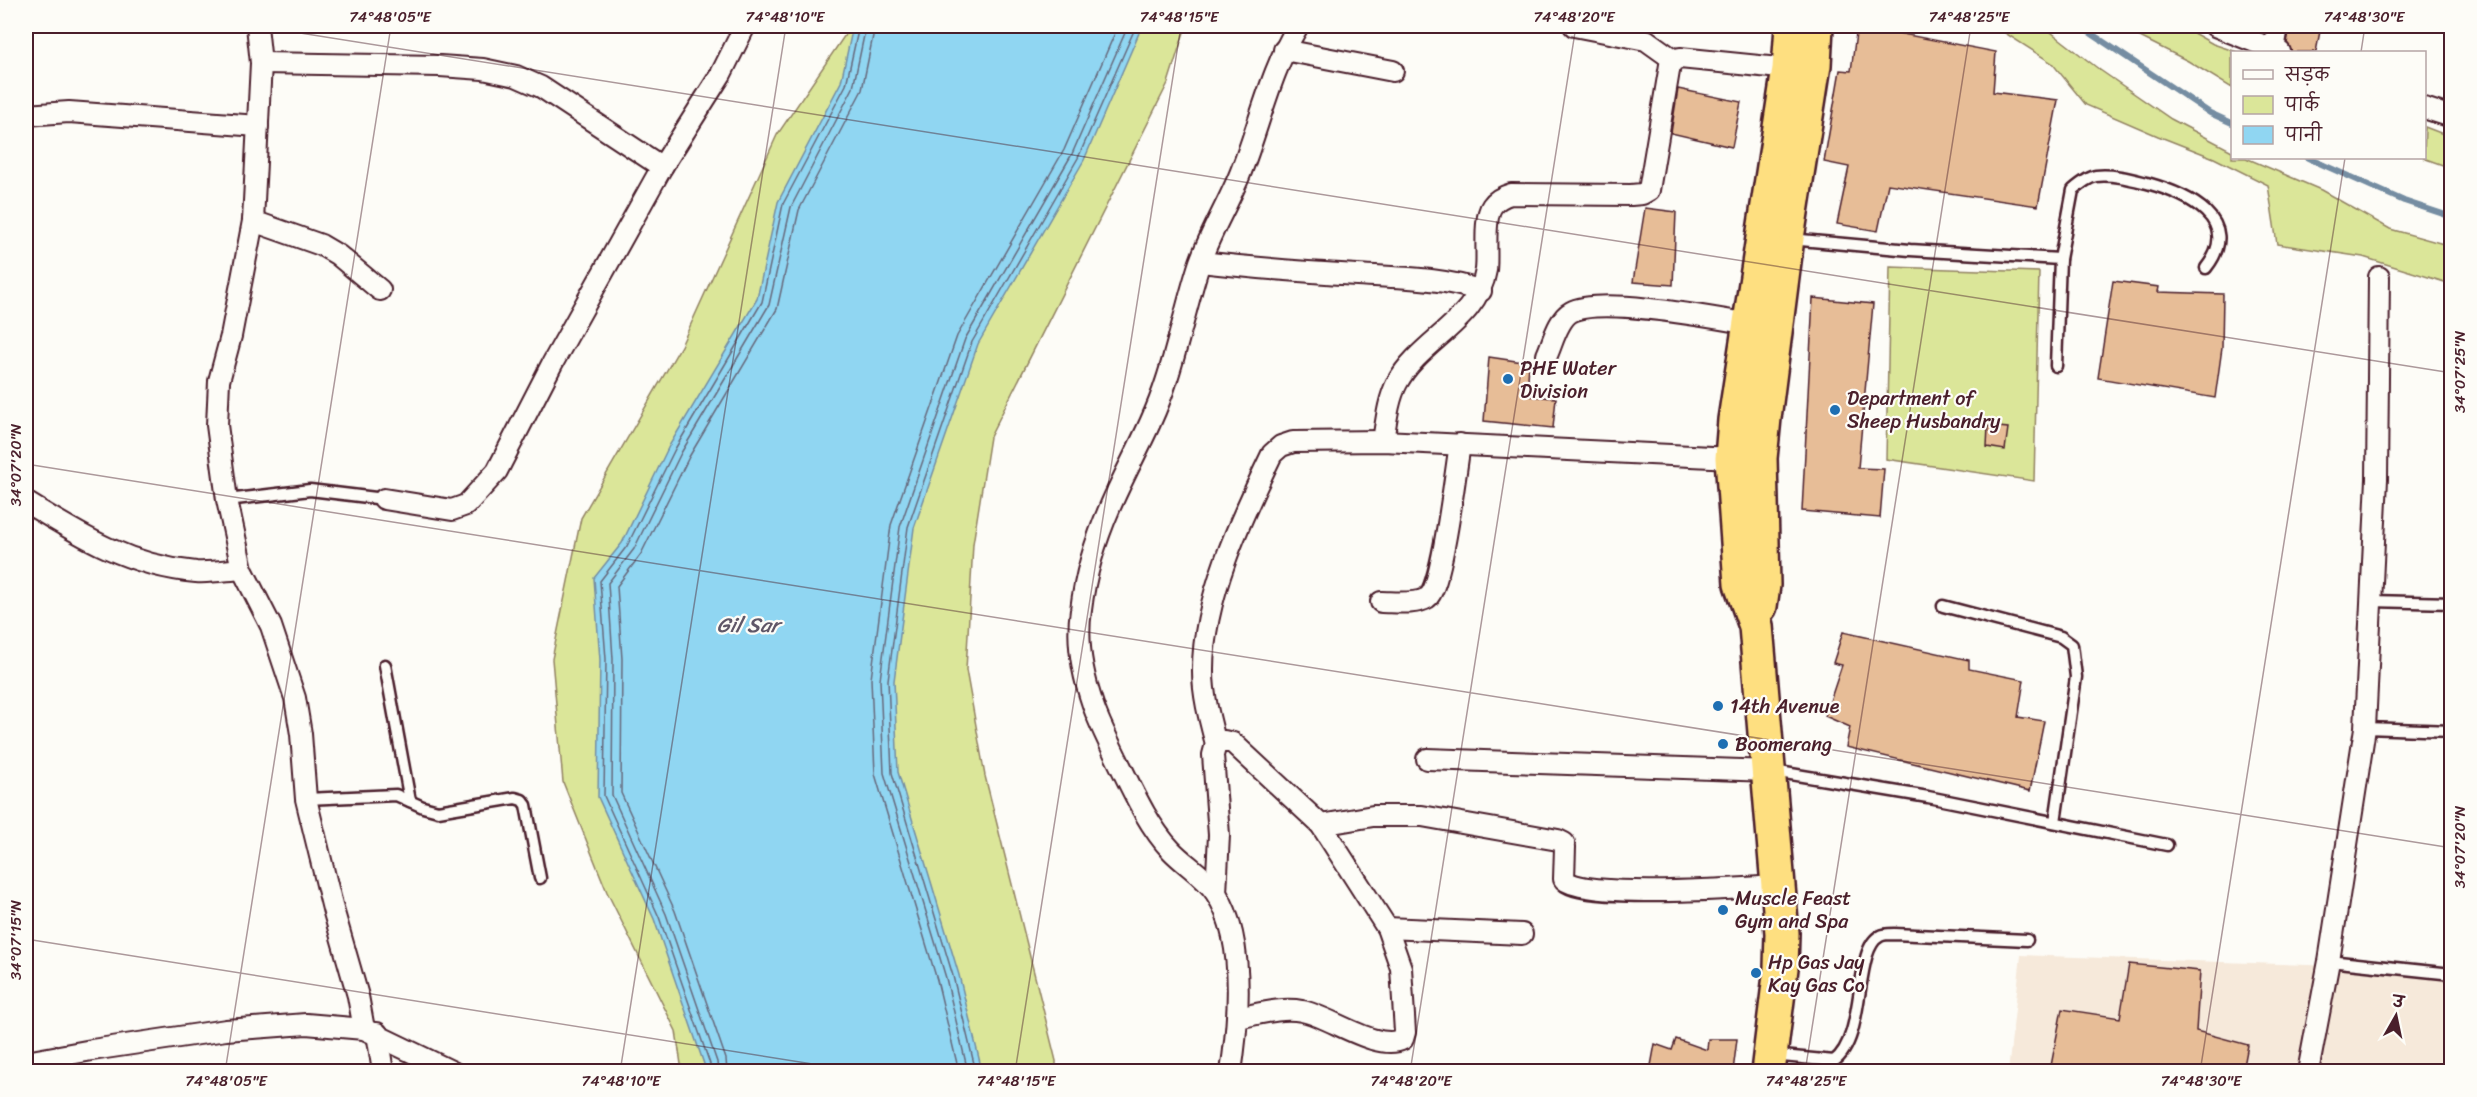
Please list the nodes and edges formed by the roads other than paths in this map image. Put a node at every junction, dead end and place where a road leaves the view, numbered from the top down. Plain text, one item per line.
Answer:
1 (257, 26) edge
2 (745, 26) edge
3 (1298, 26) edge
4 (1574, 26) edge
5 (1792, 26) edge
6 (1816, 26) edge
7 (2217, 26) edge
8 (2278, 26) edge
9 (1284, 50) junction
10 (2277, 51) edge
11 (1674, 60) junction
12 (261, 63) junction
13 (1801, 67) junction
14 (1393, 71) dead end
15 (2426, 109) edge
16 (26, 115) edge
17 (2451, 117) edge
18 (258, 126) junction
19 (662, 167) junction
20 (253, 221) junction
21 (1775, 236) junction
22 (2060, 259) junction
23 (1200, 262) junction
24 (2206, 268) dead end
25 (2379, 277) dead end
26 (380, 290) dead end
27 (1480, 291) junction
28 (1750, 324) junction
29 (1547, 355) dead end
30 (2056, 366) dead end
31 (1383, 441) junction
32 (1460, 444) junction
33 (1732, 458) junction
34 (384, 499) joint
35 (227, 500) junction
36 (26, 502) edge
37 (242, 569) junction
38 (2371, 601) junction
39 (1381, 602) dead end
40 (2451, 603) edge
41 (1943, 606) dead end
42 (1756, 626) junction
43 (385, 665) dead end
44 (2365, 728) junction
45 (2451, 731) edge
46 (1216, 744) junction
47 (1427, 759) dead end
48 (1770, 771) junction
49 (306, 799) junction
50 (411, 801) junction
51 (2055, 822) junction
52 (1321, 825) junction
53 (2167, 844) dead end
54 (540, 878) dead end
55 (1777, 886) junction
56 (1216, 893) junction
57 (1387, 928) junction
58 (1522, 934) dead end
59 (2027, 940) dead end
60 (2329, 961) junction
61 (2451, 974) edge
62 (1238, 1018) junction
63 (370, 1031) junction
64 (26, 1062) edge
65 (1770, 1063) edge
66 (383, 1071) edge
67 (453, 1071) edge
68 (1231, 1071) edge
69 (2308, 1071) edge

1 - 12 street
2 - 19 street
3 - 9 street
4 - 11 street
5 - 13 highway
6 - 13 highway
7 - 10 street
8 - 10 street
9 - 14 street
9 - 23 street
11 - 13 street
11 - 27 street
12 - 18 street
12 - 19 street
13 - 21 highway
15 - 17 street
16 - 18 street
18 - 20 street
19 - 34 street
20 - 26 street
20 - 35 street
21 - 22 lane
21 - 28 highway
21 - 42 highway
22 - 24 lane
22 - 30 lane
23 - 27 street
23 - 56 street
25 - 38 street
27 - 31 street
28 - 29 street
28 - 33 highway
31 - 32 street
31 - 46 street
32 - 33 street
32 - 39 street
33 - 42 highway
34 - 35 lane
35 - 37 street
36 - 37 street
37 - 49 street
38 - 40 lane
38 - 44 street
41 - 51 lane
42 - 48 highway
43 - 50 lane
44 - 45 lane
44 - 60 street
46 - 52 street
46 - 56 street
47 - 48 street
48 - 51 lane
48 - 55 highway
49 - 50 lane
49 - 63 street
50 - 54 lane
51 - 53 lane
52 - 55 street
52 - 57 street
55 - 65 highway
56 - 62 street
57 - 58 street
57 - 62 street
59 - 65 lane
60 - 61 lane
60 - 69 street
62 - 68 street
63 - 64 street
63 - 66 street
63 - 67 street

